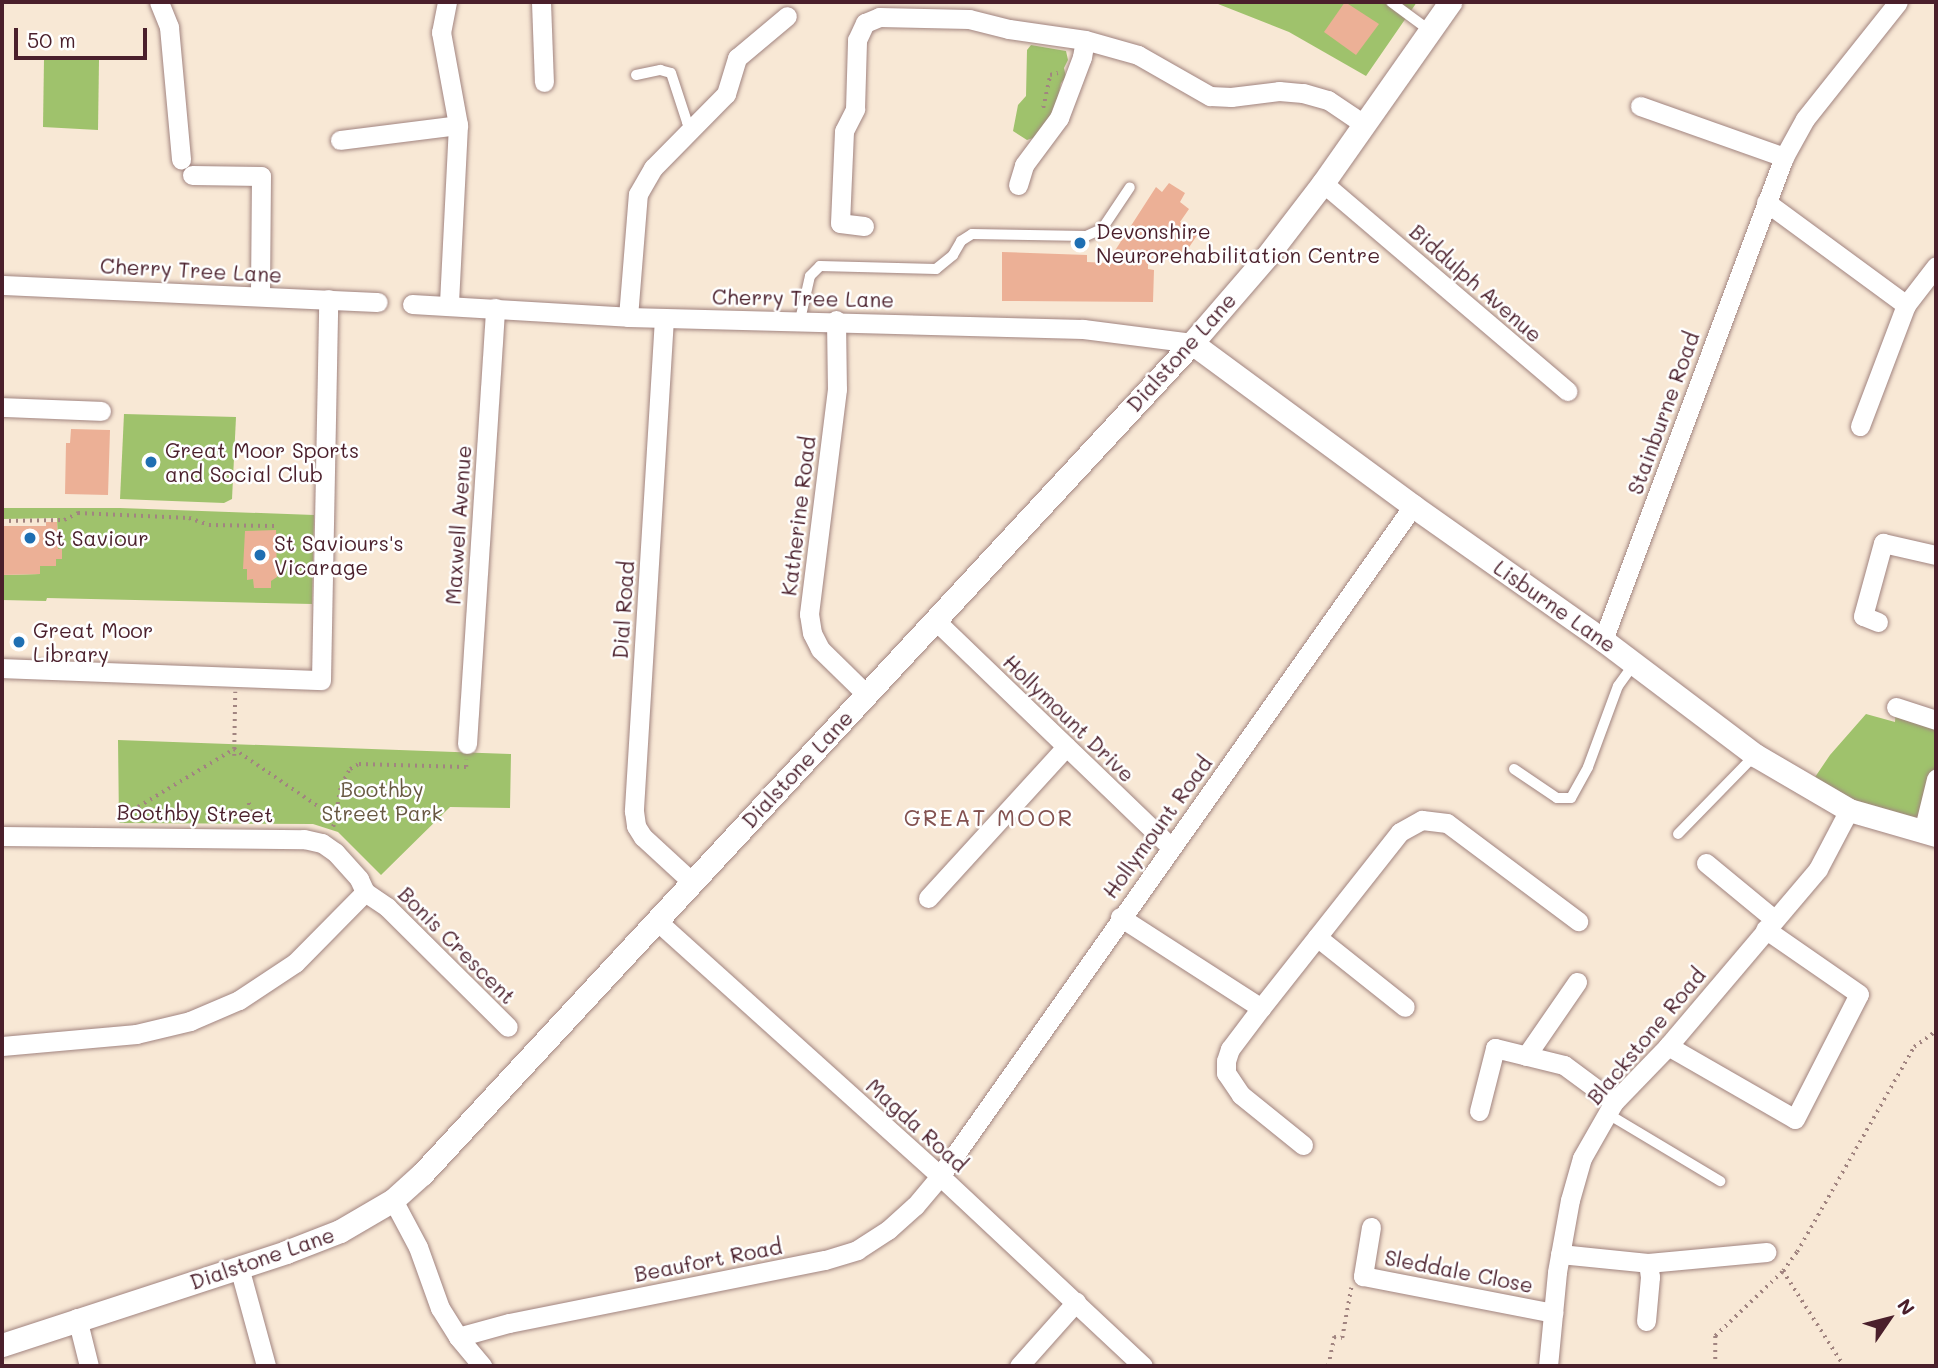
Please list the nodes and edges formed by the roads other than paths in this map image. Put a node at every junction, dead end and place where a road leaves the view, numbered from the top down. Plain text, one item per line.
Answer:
1 (159, 2) edge
2 (447, 2) edge
3 (541, 2) edge
4 (1391, 2) edge
5 (1450, 2) edge
6 (1898, 2) edge
7 (787, 16) dead end
8 (1429, 31) junction
9 (1085, 40) junction
10 (636, 75) dead end
11 (544, 82) dead end
12 (1640, 106) dead end
13 (1363, 123) junction
14 (458, 125) junction
15 (693, 128) junction
16 (340, 140) dead end
17 (1784, 157) junction
18 (1323, 183) junction
19 (1018, 185) dead end
20 (1130, 187) dead end
21 (1766, 202) junction
22 (864, 226) dead end
23 (1936, 266) edge
24 (2, 285) edge
25 (260, 296) junction
26 (328, 299) junction
27 (378, 302) dead end
28 (412, 304) dead end
29 (449, 305) junction
30 (1906, 305) junction
31 (495, 308) junction
32 (628, 317) junction
33 (664, 318) junction
34 (800, 320) junction
35 (836, 320) junction
36 (1192, 343) junction
37 (1567, 391) dead end
38 (2, 407) edge
39 (101, 411) dead end
40 (1860, 426) dead end
41 (1413, 506) junction
42 (1936, 555) edge
43 (936, 621) junction
44 (1878, 622) dead end
45 (1603, 640) junction
46 (1634, 663) junction
47 (2, 668) edge
48 (867, 695) junction
49 (1896, 707) dead end
50 (1936, 720) edge
51 (467, 744) road end
52 (1066, 747) junction
53 (1755, 755) junction
54 (1514, 769) dead end
55 (1936, 779) edge
56 (1849, 810) junction
57 (1930, 834) edge
58 (1678, 835) dead end
59 (2, 836) edge
60 (1171, 847) junction
61 (1706, 863) dead end
62 (692, 882) junction
63 (365, 891) junction
64 (928, 898) dead end
65 (1120, 917) junction
66 (657, 921) junction
67 (1578, 921) dead end
68 (1770, 924) junction
69 (1317, 937) junction
70 (1577, 982) dead end
71 (1405, 1007) dead end
72 (1261, 1008) junction
73 (508, 1027) dead end
74 (2, 1046) edge
75 (1668, 1046) junction
76 (1526, 1056) junction
77 (1611, 1108) junction
78 (1479, 1111) dead end
79 (1303, 1145) dead end
80 (940, 1176) junction
81 (1720, 1181) dead end
82 (393, 1200) junction
83 (1371, 1227) dead end
84 (1766, 1252) dead end
85 (1560, 1254) junction
86 (1648, 1263) junction
87 (239, 1268) junction
88 (1076, 1302) junction
89 (1553, 1313) junction
90 (77, 1318) junction
91 (1646, 1321) dead end
92 (458, 1337) junction
93 (2, 1345) edge
94 (89, 1366) edge
95 (266, 1366) edge
96 (482, 1366) edge
97 (1019, 1366) edge
98 (1143, 1366) edge
99 (1548, 1366) edge

1 - 25 street
2 - 14 street
3 - 11 street
4 - 8 lane
5 - 8 street, Dialstone Lane
6 - 17 street, Stainburne Road
7 - 15 street
8 - 13 street, Dialstone Lane
9 - 13 street
9 - 19 street
9 - 22 street
10 - 15 lane
12 - 17 street
13 - 18 street, Dialstone Lane
14 - 16 street
14 - 29 street
15 - 32 street
17 - 21 street, Stainburne Road
18 - 36 street, Dialstone Lane
18 - 37 street, Biddulph Avenue
20 - 34 lane
21 - 30 street
21 - 45 street, Stainburne Road
23 - 30 street
24 - 25 street, Cherry Tree Lane
25 - 26 street, Cherry Tree Lane
26 - 27 street, Cherry Tree Lane
26 - 47 street
28 - 29 street, Cherry Tree Lane
29 - 31 street, Cherry Tree Lane
30 - 40 street
31 - 32 street, Cherry Tree Lane
31 - 51 street, Maxwell Avenue
32 - 33 street, Cherry Tree Lane
33 - 34 street, Cherry Tree Lane
33 - 62 street, Dial Road
34 - 35 street, Cherry Tree Lane
35 - 36 street, Cherry Tree Lane
35 - 48 street, Katherine Road
36 - 41 street, Lisburne Lane
36 - 43 street, Dialstone Lane
38 - 39 street
41 - 45 street, Lisburne Lane
41 - 60 street, Hollymount Road
42 - 44 street
43 - 48 street, Dialstone Lane
43 - 52 street, Hollymount Drive
45 - 46 street, Lisburne Lane
46 - 53 street, Lisburne Lane
46 - 54 lane
48 - 62 street, Dialstone Lane
49 - 50 street
52 - 60 street, Hollymount Drive
52 - 64 street
53 - 56 street, Lisburne Lane
53 - 58 lane
55 - 57 street
56 - 57 street, Lisburne Lane
56 - 68 street, Blackstone Road
59 - 63 street, Boothby Street
60 - 65 street, Hollymount Road
61 - 68 street
62 - 66 street, Dialstone Lane
63 - 73 street, Bonis Crescent
63 - 74 street, Bonis Crescent
65 - 72 street
65 - 80 street, Hollymount Road
66 - 80 street, Magda Road
66 - 82 street, Dialstone Lane
67 - 69 street
68 - 75 street, Blackstone Road
68 - 75 street
69 - 71 street
69 - 72 street
70 - 76 street
72 - 79 street
75 - 77 street, Blackstone Road
76 - 77 street
76 - 78 street
77 - 81 lane
77 - 85 street, Blackstone Road
80 - 88 street, Magda Road
80 - 92 street, Beaufort Road
82 - 87 street, Dialstone Lane
82 - 92 street
83 - 89 street, Sleddale Close
84 - 86 street
85 - 86 street
85 - 89 street, Blackstone Road
86 - 91 street
87 - 90 street, Dialstone Lane
87 - 95 street
88 - 97 street
88 - 98 street, Magda Road
89 - 99 street, Blackstone Road
90 - 93 street, Dialstone Lane
90 - 94 street
92 - 96 street

